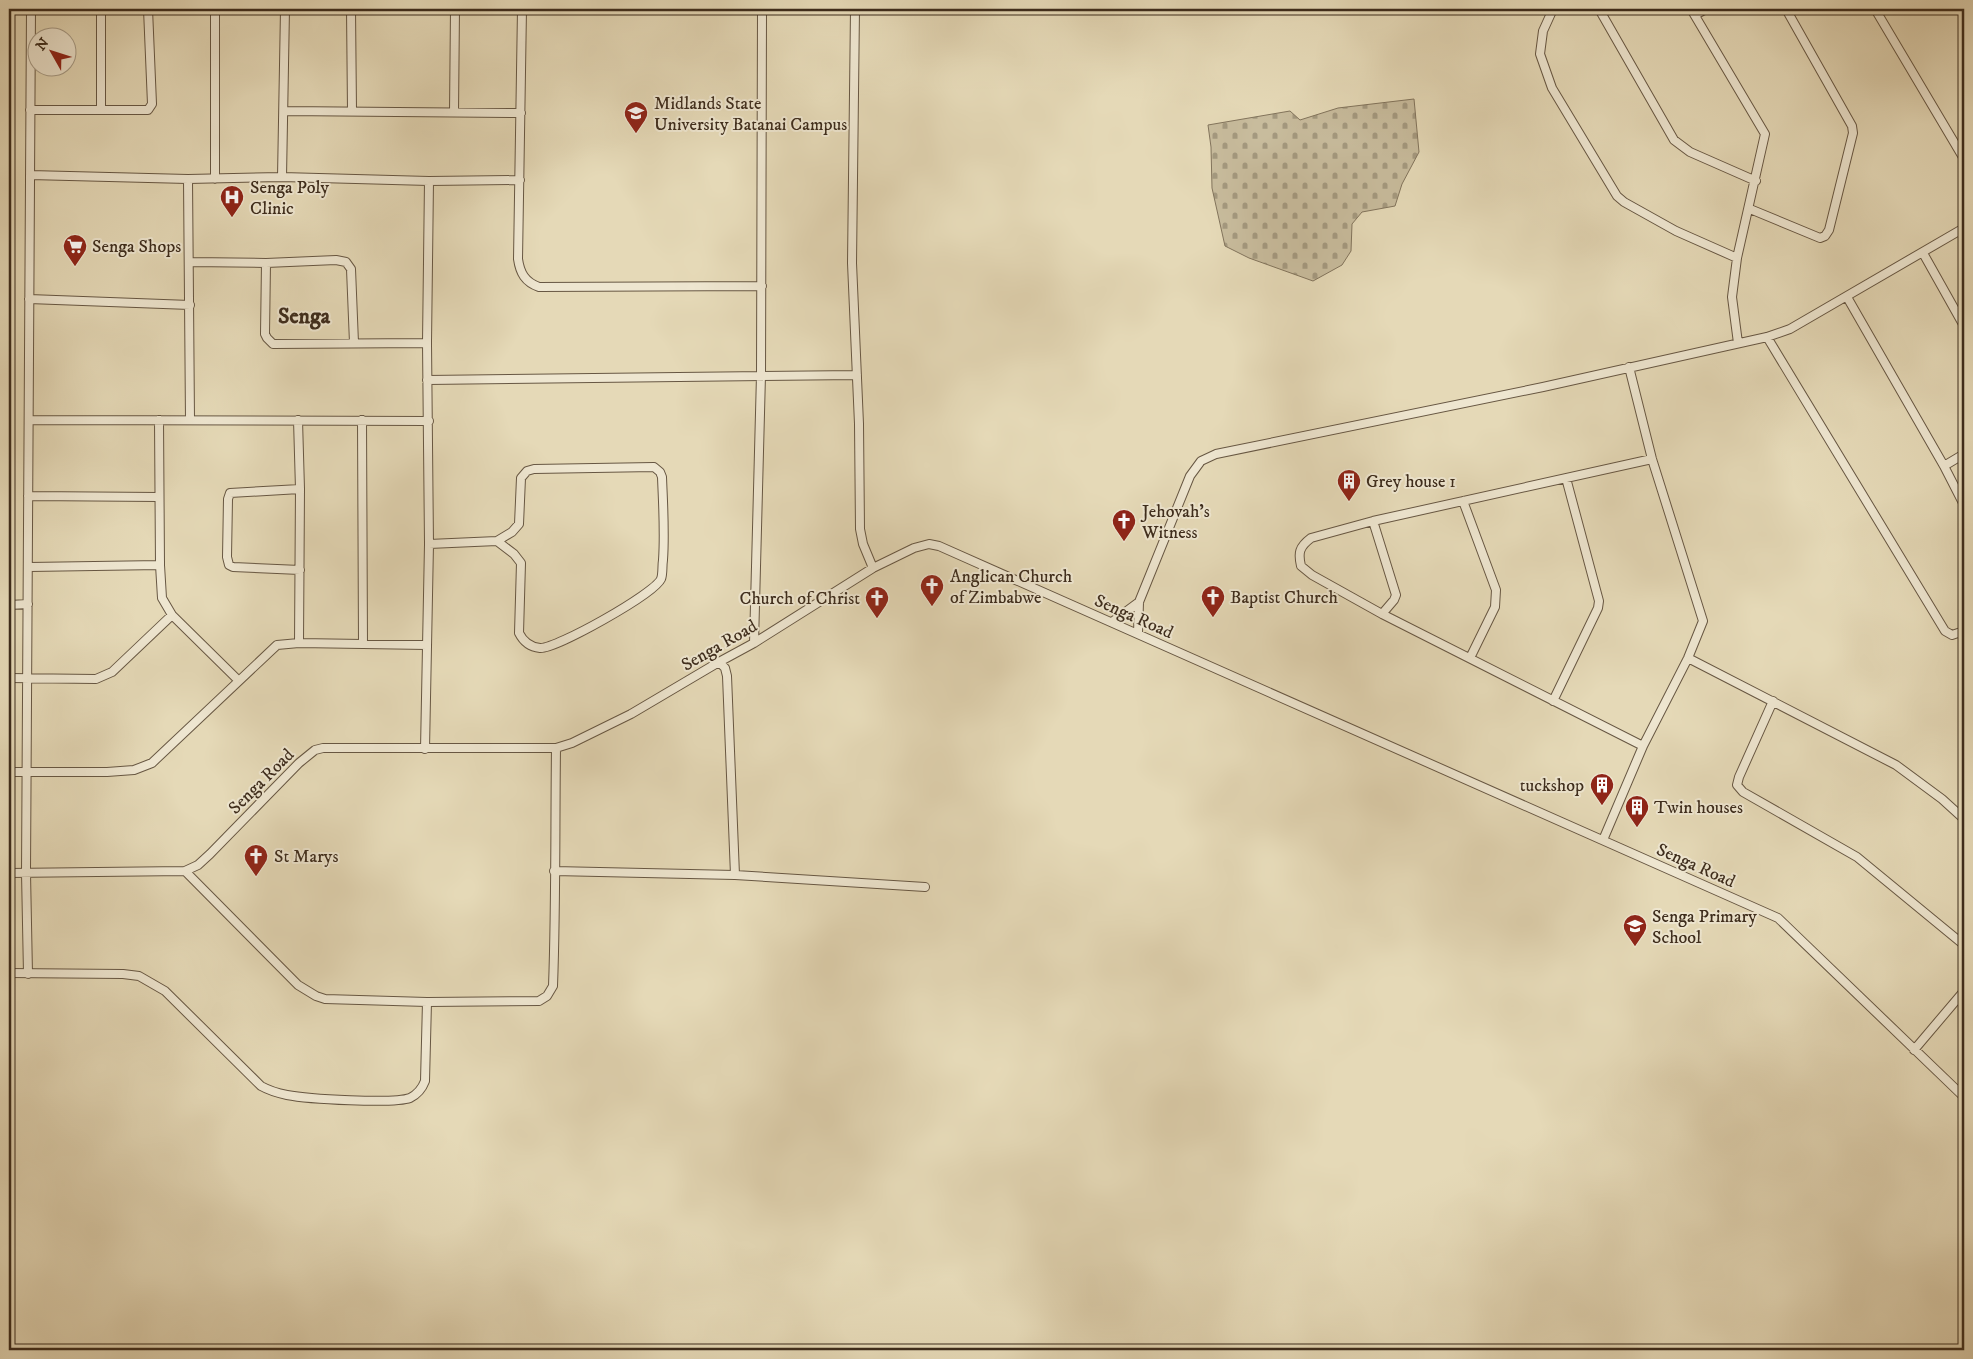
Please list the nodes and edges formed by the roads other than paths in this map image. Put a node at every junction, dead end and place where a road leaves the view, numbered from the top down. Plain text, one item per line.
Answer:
1 (31, 9) edge
2 (101, 9) edge
3 (148, 9) edge
4 (215, 9) edge
5 (285, 9) edge
6 (351, 9) edge
7 (455, 9) edge
8 (522, 9) edge
9 (762, 9) edge
10 (855, 9) edge
11 (1553, 9) edge
12 (1599, 9) edge
13 (1706, 9) edge
14 (1786, 9) edge
15 (1875, 9) edge
16 (1961, 9) edge
17 (1693, 12) edge
18 (1964, 15) edge
19 (30, 110) junction
20 (101, 110) junction
21 (284, 111) junction
22 (352, 111) junction
23 (454, 112) junction
24 (521, 113) junction
25 (1964, 159) edge
26 (30, 175) junction
27 (282, 177) junction
28 (188, 179) junction
29 (215, 179) junction
30 (520, 180) junction
31 (429, 181) junction
32 (1756, 181) junction
33 (1750, 209) junction
34 (1964, 228) edge
35 (1923, 253) junction
36 (1737, 258) junction
37 (190, 262) junction
38 (266, 263) junction
39 (762, 286) junction
40 (1847, 297) junction
41 (29, 299) junction
42 (190, 305) junction
43 (1964, 326) edge
44 (1767, 336) junction
45 (354, 343) junction
46 (427, 343) junction
47 (1738, 343) junction
48 (1629, 367) junction
49 (761, 374) junction
50 (857, 375) junction
51 (427, 380) junction
52 (29, 420) junction
53 (159, 420) junction
54 (190, 420) junction
55 (298, 420) junction
56 (362, 420) junction
57 (428, 421) junction
58 (1964, 454) edge
59 (1652, 459) junction
60 (1944, 466) junction
61 (1566, 478) junction
62 (300, 489) junction
63 (28, 496) junction
64 (159, 497) junction
65 (1463, 501) junction
66 (1964, 506) edge
67 (1374, 521) junction
68 (497, 541) junction
69 (428, 544) junction
70 (160, 565) junction
71 (29, 567) junction
72 (873, 568) junction
73 (300, 570) junction
74 (1138, 602) junction
75 (9, 604) edge
76 (28, 604) junction
77 (1382, 614) junction
78 (172, 615) junction
79 (1112, 622) junction
80 (1964, 631) edge
81 (1138, 634) junction
82 (299, 643) junction
83 (754, 643) junction
84 (363, 644) junction
85 (426, 645) junction
86 (1470, 658) junction
87 (1688, 658) junction
88 (719, 662) junction
89 (9, 678) edge
90 (28, 678) junction
91 (238, 680) junction
92 (1553, 701) junction
93 (1773, 701) junction
94 (1643, 746) junction
95 (556, 748) junction
96 (425, 749) junction
97 (9, 772) edge
98 (27, 772) junction
99 (1964, 819) edge
100 (1602, 840) junction
101 (185, 871) junction
102 (554, 871) junction
103 (26, 873) junction
104 (9, 874) edge
105 (735, 875) junction
106 (925, 887) dead end
107 (1964, 945) edge
108 (9, 974) edge
109 (28, 974) junction
110 (1964, 992) edge
111 (427, 1002) junction
112 (1914, 1050) junction
113 (1964, 1097) edge

1 - 19 street
2 - 20 street
3 - 20 street
4 - 29 street
5 - 21 street
6 - 22 street
7 - 23 street
8 - 24 street
9 - 39 street
10 - 50 street
11 - 36 street
12 - 32 street
13 - 17 street
14 - 33 street
15 - 25 street
16 - 18 street
17 - 32 street
19 - 20 street
19 - 26 street
21 - 22 street
21 - 27 street
22 - 23 street
23 - 24 street
24 - 30 street
26 - 28 street
26 - 41 street
27 - 29 street
27 - 31 street
28 - 29 street
28 - 37 street
30 - 31 street
30 - 39 street
31 - 46 street
32 - 33 street
33 - 36 street
34 - 35 street
35 - 40 street
35 - 43 street
36 - 47 street
37 - 38 street
37 - 42 street
38 - 45 street
38 - 45 street
39 - 49 street
40 - 44 street
40 - 60 street
41 - 42 street
41 - 52 street
42 - 54 street
44 - 47 street
44 - 80 street
45 - 46 street
46 - 51 street
47 - 48 street
48 - 59 street
48 - 74 street
49 - 50 street
49 - 51 street
49 - 83 street
50 - 72 street
51 - 57 street
52 - 53 street
52 - 63 street
53 - 54 street
53 - 64 street
54 - 55 street
55 - 56 street
55 - 62 street
56 - 57 street
56 - 84 street
57 - 69 street
58 - 60 street
59 - 61 street
59 - 87 street
60 - 66 street
61 - 65 street
61 - 92 street
62 - 73 street
62 - 73 street
63 - 64 street
63 - 71 street
64 - 70 street
65 - 67 street
65 - 86 street
67 - 77 street
67 - 77 street
68 - 68 street
68 - 69 street
69 - 85 street
70 - 71 street
70 - 78 street
71 - 76 street
72 - 79 street, Senga Road
72 - 83 street, Senga Road
73 - 82 street
74 - 79 street
74 - 81 street
75 - 76 street
76 - 90 street
77 - 86 street
78 - 90 street
78 - 91 street
79 - 81 street, Senga Road
81 - 100 street, Senga Road
82 - 84 street
82 - 91 street
83 - 88 street, Senga Road
84 - 85 street
85 - 96 street
86 - 92 street
87 - 93 street
87 - 94 street
88 - 95 street, Senga Road
88 - 105 street
89 - 90 street
90 - 98 street
91 - 98 street
92 - 94 street
93 - 99 street
93 - 107 street
94 - 100 street
95 - 96 street, Senga Road
95 - 102 street
96 - 101 street, Senga Road
97 - 98 street
98 - 103 street
100 - 112 street, Senga Road
101 - 103 street
101 - 111 street
102 - 105 street
102 - 111 street
103 - 104 street
103 - 109 street
105 - 106 street
108 - 109 street
109 - 111 street
110 - 112 street
112 - 113 street, Senga Road

